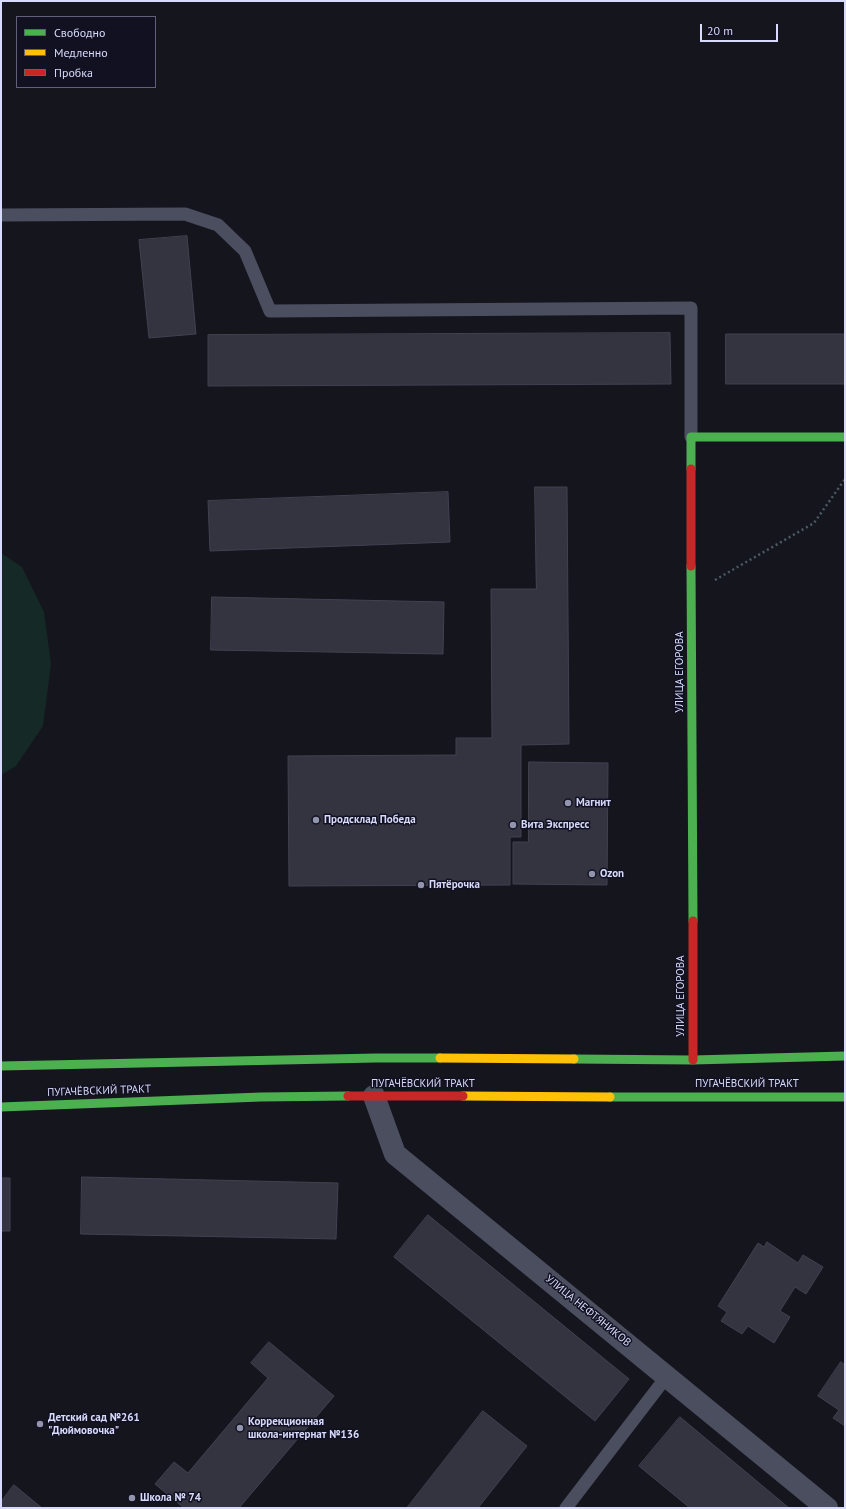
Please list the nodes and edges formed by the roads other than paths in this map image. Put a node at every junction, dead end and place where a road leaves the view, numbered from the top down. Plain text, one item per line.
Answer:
1 (1, 215) edge
2 (691, 437) junction
3 (845, 437) edge
4 (845, 1056) edge
5 (693, 1060) junction
6 (1, 1066) edge
7 (374, 1096) junction
8 (845, 1097) edge
9 (1, 1107) edge
10 (667, 1376) junction
11 (566, 1508) edge
12 (827, 1508) edge

1 - 2 lane
2 - 3 main road
2 - 5 main road, УЛИЦА ЕГОРОВА
4 - 5 main road
5 - 6 main road
7 - 8 main road, ПУГАЧЁВСКИЙ ТРАКТ
7 - 9 main road, ПУГАЧЁВСКИЙ ТРАКТ
7 - 10 street, УЛИЦА НЕФТЯНИКОВ
10 - 11 lane
10 - 12 street, УЛИЦА НЕФТЯНИКОВ

